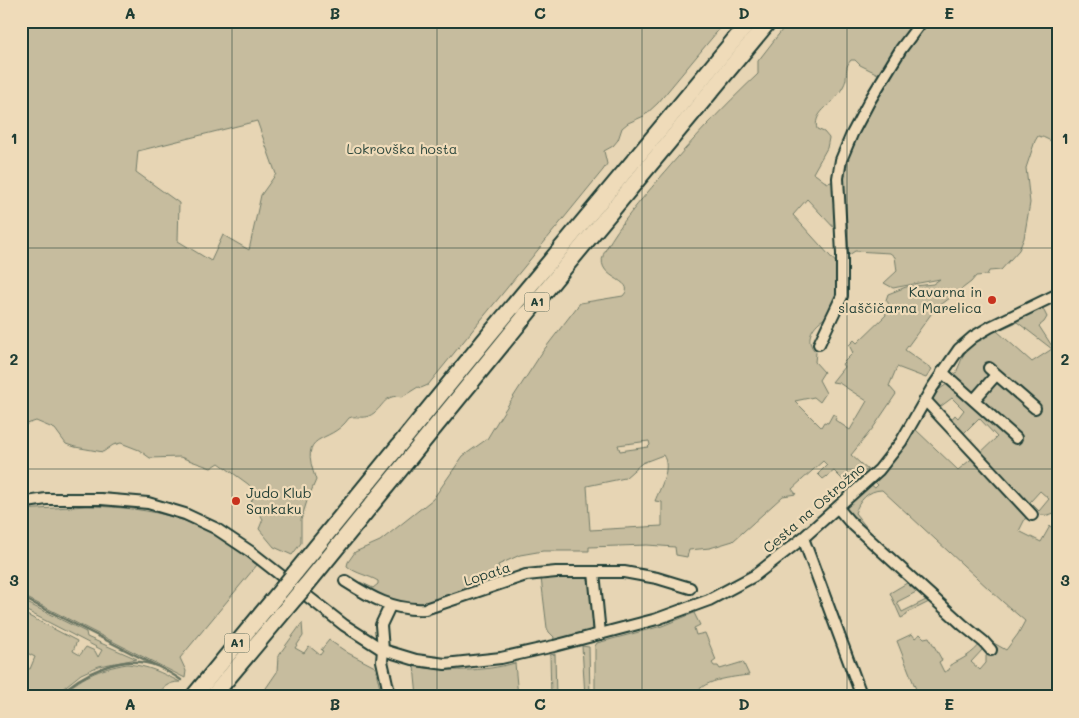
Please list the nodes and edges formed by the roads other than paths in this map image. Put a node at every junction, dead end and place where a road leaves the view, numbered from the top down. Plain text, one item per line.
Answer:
1 (750, 21) edge
2 (769, 21) edge
3 (922, 21) edge
4 (1058, 294) edge
5 (819, 344) dead end
6 (942, 372) junction
7 (925, 400) junction
8 (974, 400) junction
9 (1035, 408) dead end
10 (1016, 438) dead end
11 (21, 503) edge
12 (838, 508) junction
13 (1032, 515) dead end
14 (803, 538) junction
15 (594, 572) junction
16 (345, 581) dead end
17 (690, 588) dead end
18 (288, 593) junction
19 (390, 606) junction
20 (600, 634) junction
21 (383, 650) junction
22 (991, 650) dead end
23 (193, 697) edge
24 (212, 697) edge
25 (390, 697) edge
26 (862, 697) edge

1 - 18 highway, A1, bridge
2 - 18 highway, A1, bridge
3 - 5 street
4 - 6 street, Cesta na Ostrožno
6 - 7 street, Cesta na Ostrožno
6 - 8 street
7 - 12 street, Cesta na Ostrožno
7 - 13 street
8 - 9 street
8 - 10 street
11 - 21 street, Cesta na Ostrožno
12 - 14 street, Cesta na Ostrožno
12 - 22 street
14 - 20 street, Cesta na Ostrožno
14 - 26 street
15 - 17 street, Lopata
15 - 19 street, Lopata
15 - 20 street
16 - 19 street, Lopata
18 - 23 highway, A1
18 - 24 highway, A1
19 - 21 street
20 - 21 street, Cesta na Ostrožno
21 - 25 street

